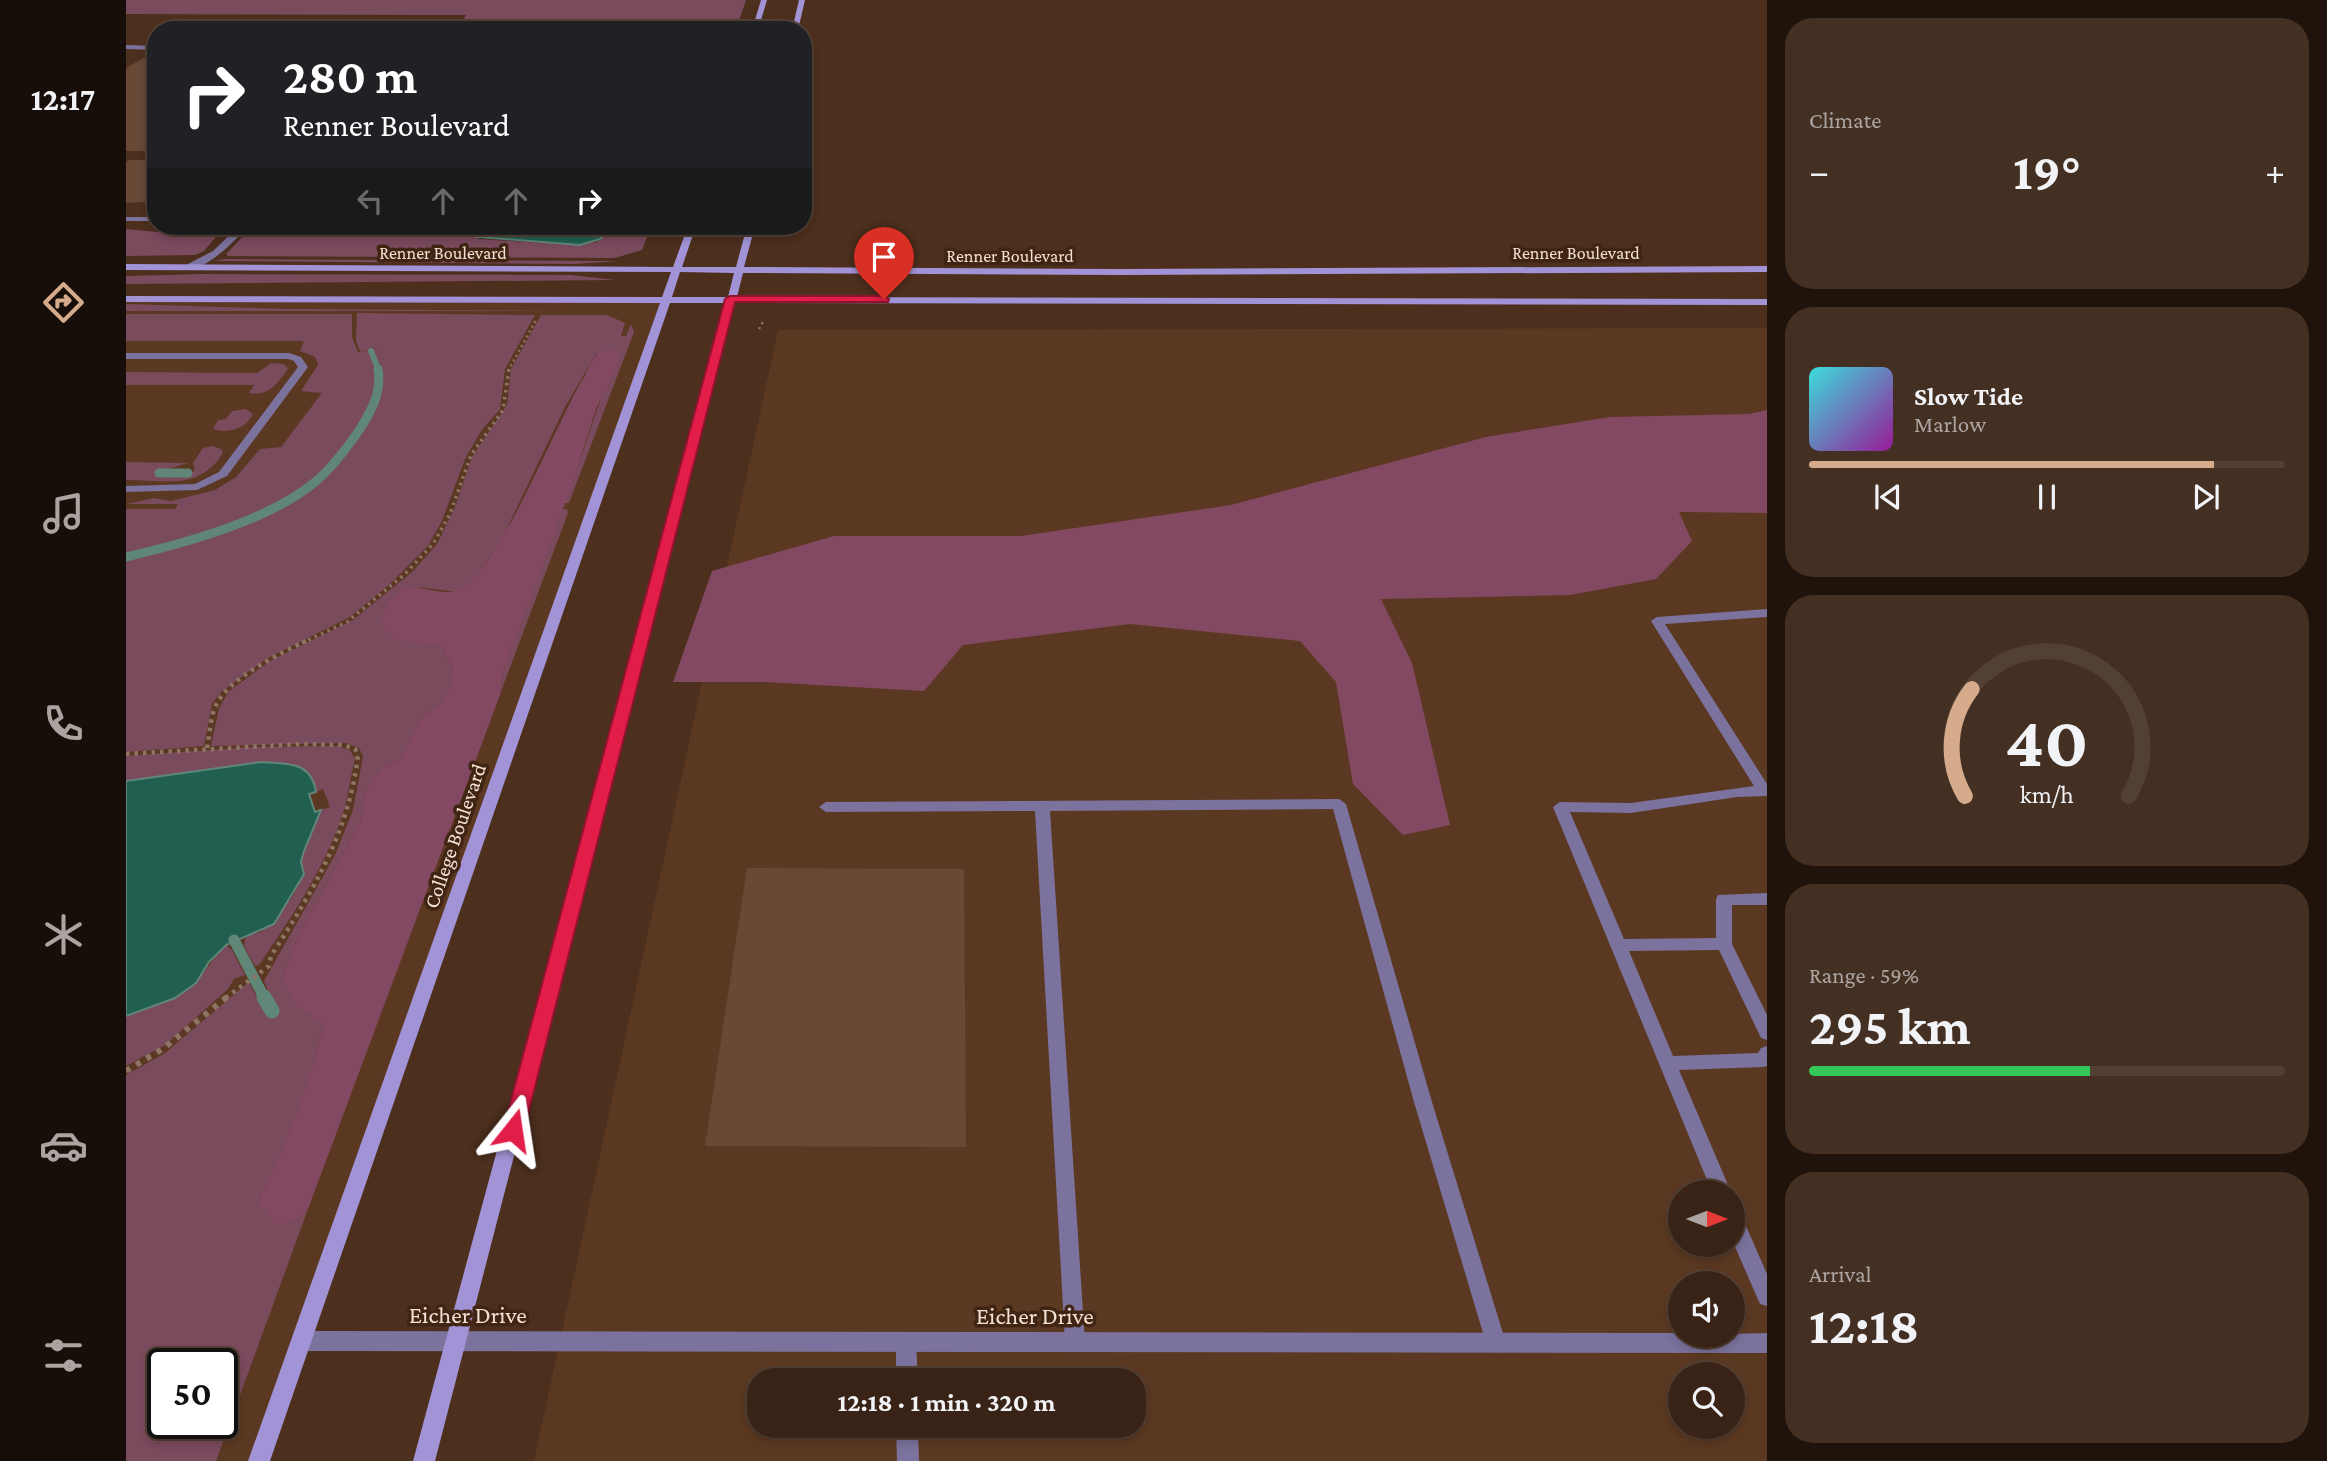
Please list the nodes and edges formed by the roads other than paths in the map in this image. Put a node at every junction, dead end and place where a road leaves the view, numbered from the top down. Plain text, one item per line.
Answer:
1 (764, 0) edge
2 (802, 0) edge
3 (758, 21) edge
4 (797, 21) edge
5 (126, 48) edge
6 (147, 48) edge
7 (126, 219) edge
8 (147, 219) edge
9 (235, 235) edge
10 (689, 235) edge
11 (748, 235) edge
12 (187, 268) junction
13 (126, 269) edge
14 (1767, 269) edge
15 (678, 270) junction
16 (737, 271) junction
17 (126, 299) edge
18 (666, 299) junction
19 (730, 299) junction
20 (1767, 302) edge
21 (126, 356) edge
22 (126, 489) edge
23 (1767, 613) edge
24 (1766, 791) edge
25 (1042, 806) junction
26 (826, 807) dead end
27 (1767, 899) edge
28 (1724, 944) junction
29 (1618, 945) junction
30 (1767, 1033) edge
31 (1767, 1053) edge
32 (1668, 1063) junction
33 (1717, 1180) edge
34 (1745, 1246) edge
35 (1767, 1297) edge
36 (302, 1341) junction
37 (457, 1341) junction
38 (906, 1342) junction
39 (1075, 1342) junction
40 (1496, 1343) junction
41 (1767, 1343) edge
42 (907, 1368) edge
43 (907, 1438) edge
44 (259, 1461) edge
45 (424, 1461) edge
46 (908, 1461) edge

1 - 3 main road
2 - 4 main road
5 - 6 street
7 - 8 street
9 - 12 street
10 - 15 main road, College Boulevard
11 - 16 main road
12 - 13 main road, Renner Boulevard
12 - 15 main road, Renner Boulevard
14 - 16 main road, Renner Boulevard
15 - 16 main road, Renner Boulevard
15 - 18 main road, College Boulevard
16 - 19 main road
17 - 18 main road
18 - 19 main road
18 - 36 main road, College Boulevard
19 - 20 main road
19 - 37 main road
21 - 22 street
23 - 24 street
24 - 29 street
25 - 26 street
25 - 39 street
25 - 40 street
27 - 28 street
28 - 29 street
28 - 30 street
29 - 32 street
31 - 32 street
32 - 33 street
34 - 35 street
36 - 37 street, Eicher Drive
36 - 44 main road, College Boulevard
37 - 38 street, Eicher Drive
37 - 45 main road
38 - 39 street, Eicher Drive
38 - 42 street
39 - 40 street, Eicher Drive
40 - 41 street, Eicher Drive
43 - 46 street

